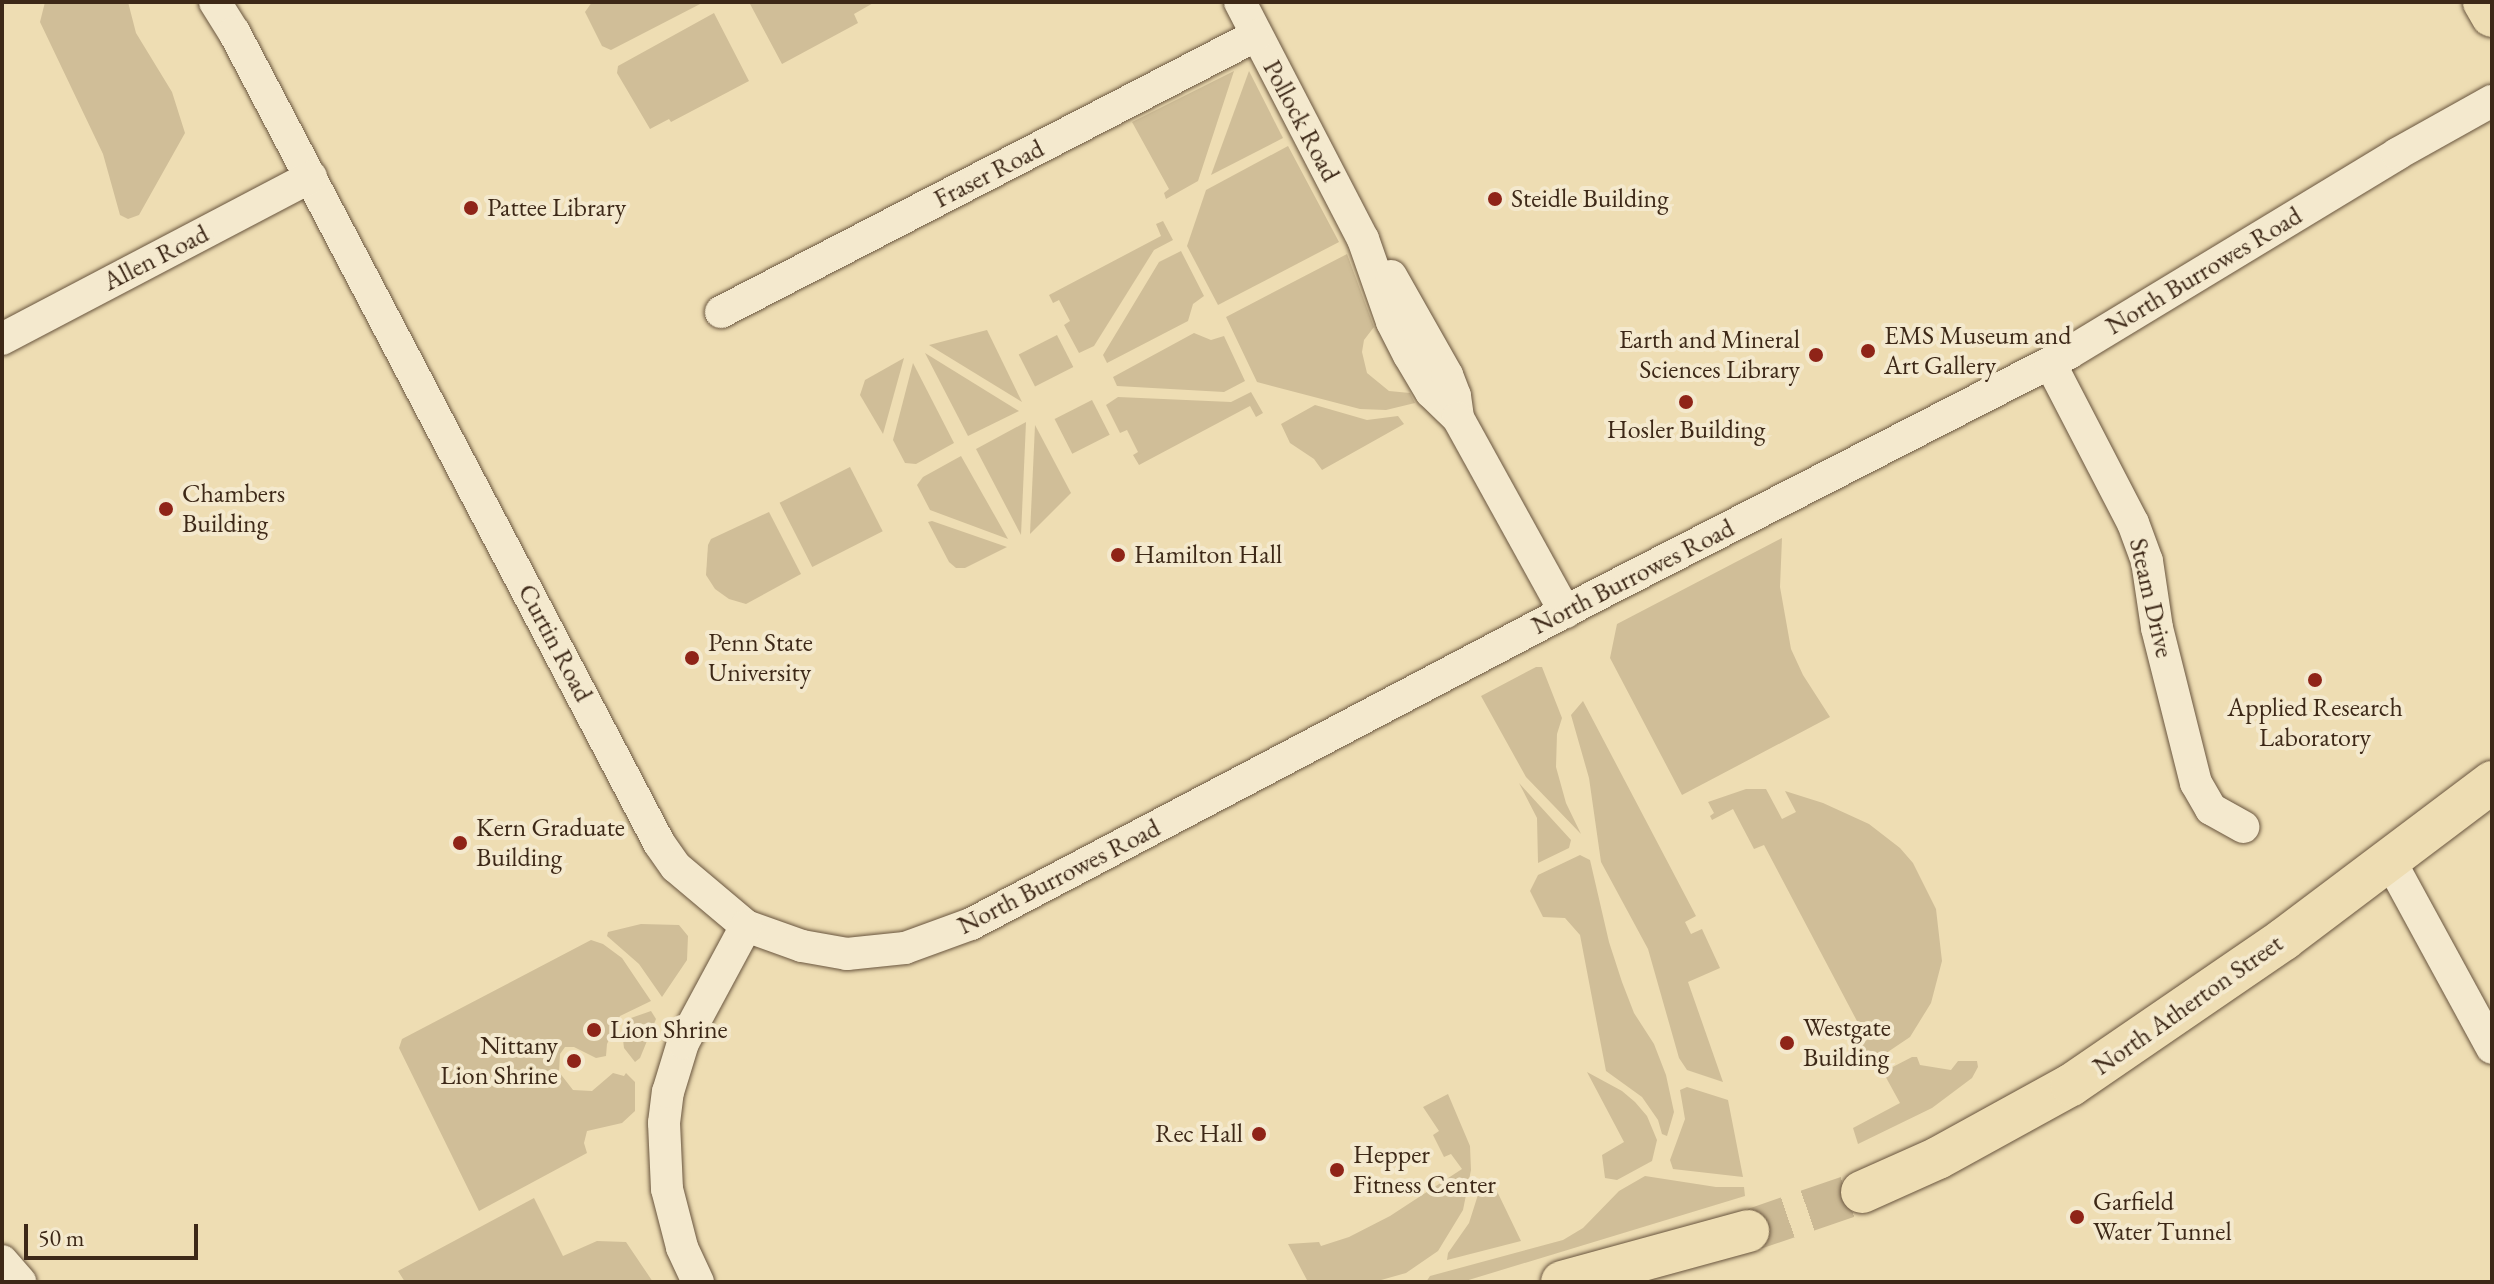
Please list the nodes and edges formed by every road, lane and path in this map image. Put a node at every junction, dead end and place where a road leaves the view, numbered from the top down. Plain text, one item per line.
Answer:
1 (215, 2) edge
2 (1240, 2) edge
3 (2484, 2) edge
4 (2492, 16) edge
5 (1257, 35) junction
6 (2492, 101) edge
7 (311, 177) junction
8 (721, 312) dead end
9 (2, 339) edge
10 (2050, 363) junction
11 (1565, 612) junction
12 (2492, 782) edge
13 (2243, 827) dead end
14 (2389, 859) junction
15 (746, 926) junction
16 (2492, 1048) edge
17 (1862, 1192) tunnel mouth
18 (1748, 1231) tunnel mouth
19 (2, 1261) edge
20 (20, 1282) edge
21 (698, 1282) edge
22 (1562, 1282) edge

1 - 7 street, Curtin Road
2 - 5 street, Pollock Road
3 - 4 main road
5 - 8 street, Fraser Road
5 - 11 street, Pollock Road
6 - 10 street, North Burrowes Road
7 - 9 street, Allen Road
7 - 15 street, Curtin Road
10 - 11 street, North Burrowes Road
10 - 13 street, Steam Drive
11 - 15 street, North Burrowes Road
12 - 14 main road, North Atherton Street
14 - 16 street
14 - 17 main road, North Atherton Street
15 - 21 street
18 - 22 main road
19 - 20 street

